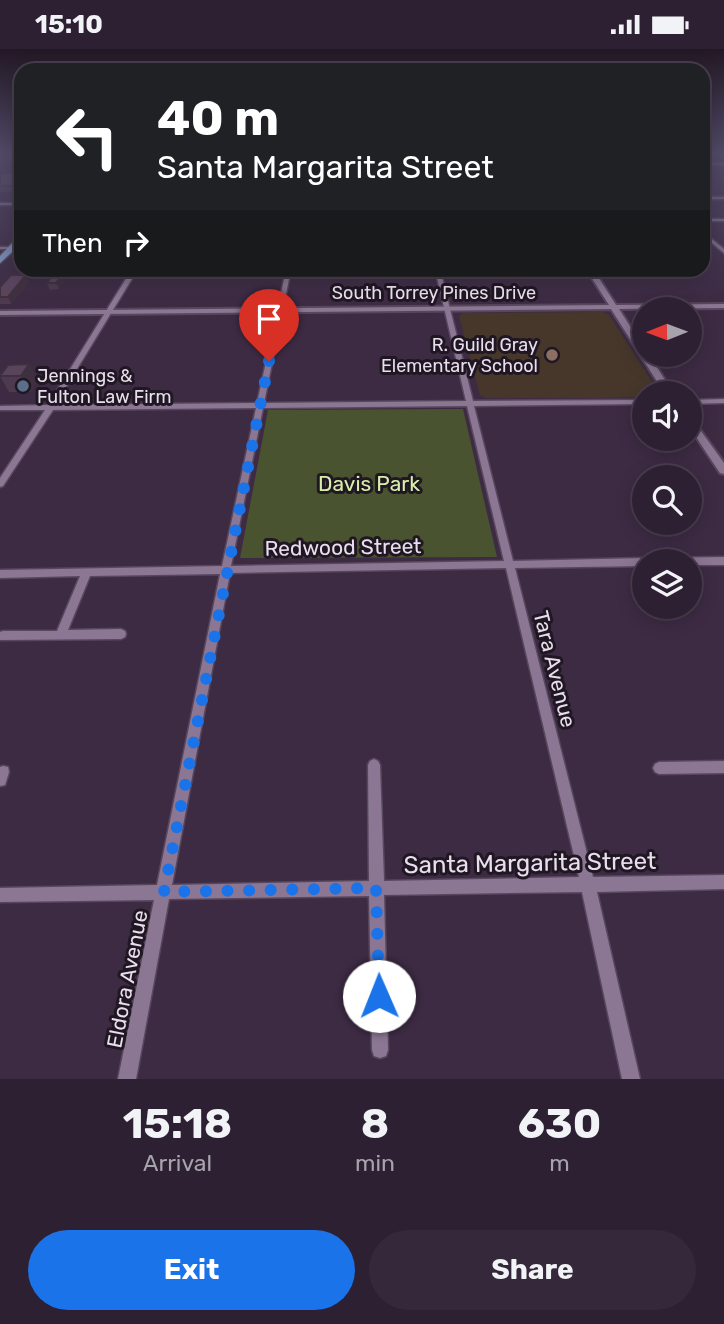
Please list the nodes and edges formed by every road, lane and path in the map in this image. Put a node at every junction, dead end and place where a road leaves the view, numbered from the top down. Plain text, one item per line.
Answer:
1 (14, 233) dead end
2 (710, 239) edge
3 (710, 243) edge
4 (714, 243) junction
5 (724, 243) edge
6 (0, 247) edge
7 (14, 250) edge
8 (724, 252) edge
9 (0, 261) edge
10 (130, 277) edge
11 (287, 277) edge
12 (440, 277) edge
13 (594, 277) edge
14 (724, 306) edge
15 (614, 307) junction
16 (448, 308) junction
17 (280, 309) junction
18 (107, 310) junction
19 (0, 311) edge
20 (632, 336) edge
21 (702, 401) edge
22 (724, 401) edge
23 (632, 402) edge
24 (470, 403) junction
25 (259, 405) junction
26 (0, 408) edge
27 (48, 408) junction
28 (702, 439) edge
29 (724, 471) edge
30 (0, 484) edge
31 (702, 561) edge
32 (724, 561) edge
33 (632, 562) edge
34 (510, 564) junction
35 (226, 568) junction
36 (86, 573) junction
37 (0, 574) edge
38 (121, 634) dead end
39 (61, 635) junction
40 (3, 636) dead end
41 (374, 765) dead end
42 (724, 767) edge
43 (659, 768) dead end
44 (724, 883) edge
45 (588, 885) junction
46 (376, 888) junction
47 (164, 892) junction
48 (0, 895) edge
49 (380, 1050) dead end
50 (127, 1079) edge
51 (631, 1079) edge

1 - 6 main road
2 - 4 street
3 - 4 street
4 - 5 street
4 - 8 street
7 - 9 main road
10 - 18 street
11 - 17 street, Eldora Avenue
12 - 16 street, Tara Avenue
13 - 15 street
14 - 15 street, South Torrey Pines Drive
15 - 16 street, South Torrey Pines Drive
15 - 20 street
16 - 17 street, South Torrey Pines Drive
16 - 24 street, Tara Avenue
17 - 18 street, South Torrey Pines Drive
17 - 25 street, Eldora Avenue
18 - 19 street, South Torrey Pines Drive
18 - 27 street
21 - 22 street
23 - 24 street
24 - 25 street
24 - 34 street, Tara Avenue
25 - 27 street
25 - 35 street, Eldora Avenue
26 - 27 street
27 - 30 street
28 - 29 street
31 - 32 street
33 - 34 street, Redwood Street
34 - 35 street, Redwood Street
34 - 45 street, Tara Avenue
35 - 36 street, Redwood Street
35 - 47 street, Eldora Avenue
36 - 37 street, Redwood Street
36 - 39 street
38 - 39 street
39 - 40 street
41 - 46 street
42 - 43 street
44 - 45 street, Santa Margarita Street
45 - 46 street, Santa Margarita Street
45 - 51 street, Tara Avenue
46 - 47 street, Santa Margarita Street
46 - 49 street
47 - 48 street, Santa Margarita Street
47 - 50 street, Eldora Avenue

